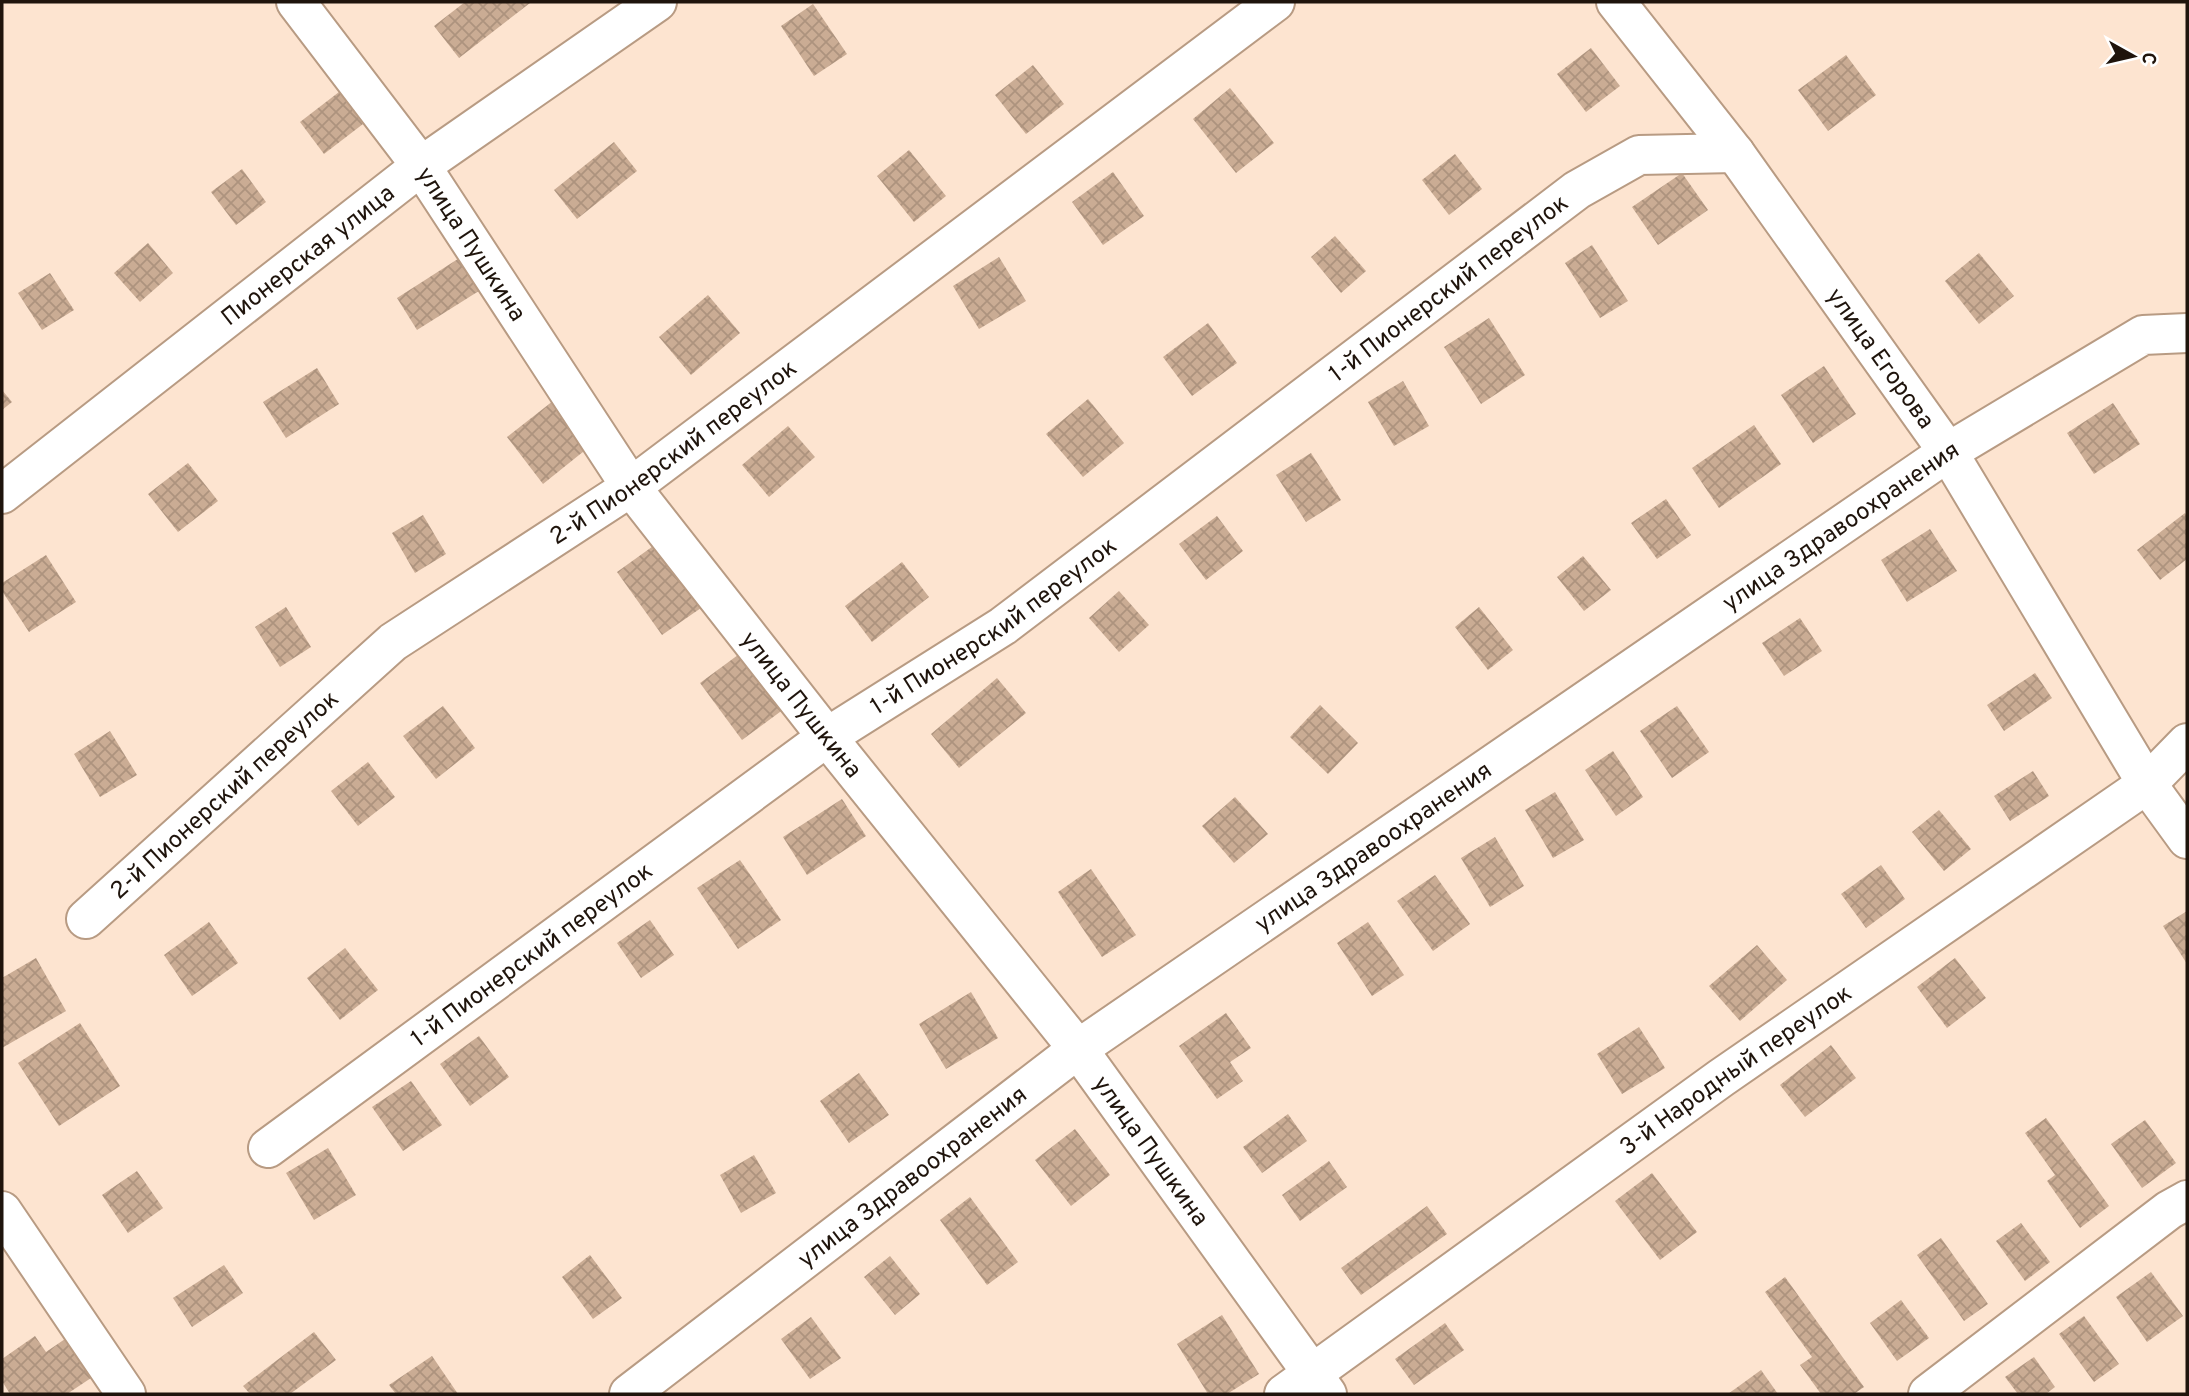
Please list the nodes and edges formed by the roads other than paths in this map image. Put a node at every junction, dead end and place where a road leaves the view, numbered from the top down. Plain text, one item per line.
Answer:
1 (296, 2) edge
2 (657, 2) edge
3 (1275, 2) edge
4 (1616, 2) edge
5 (1735, 153) junction
6 (421, 166) junction
7 (2187, 333) edge
8 (1948, 452) junction
9 (631, 487) junction
10 (2, 495) edge
11 (827, 737) junction
12 (2187, 743) edge
13 (2147, 784) junction
14 (2187, 839) edge
15 (86, 919) dead end
16 (1078, 1049) junction
17 (268, 1148) dead end
18 (2187, 1200) edge
19 (2, 1211) edge
20 (1308, 1387) edge
21 (126, 1394) edge
22 (629, 1394) edge
23 (1928, 1394) edge

1 - 6 street, улица Пушкина
2 - 6 street, Пионерская улица
3 - 9 street, 2-й Пионерский переулок
4 - 5 street, улица Егорова
5 - 8 street, улица Егорова
5 - 11 street, 1-й Пионерский переулок
6 - 9 street, улица Пушкина
6 - 10 street, Пионерская улица
7 - 8 street, улица Здравоохранения
8 - 13 street, улица Егорова
8 - 16 street, улица Здравоохранения
9 - 11 street, улица Пушкина
9 - 15 street, 2-й Пионерский переулок
11 - 16 street, улица Пушкина
11 - 17 street, 1-й Пионерский переулок
12 - 13 street, 3-й Народный переулок
13 - 14 street, улица Егорова
13 - 20 street, 3-й Народный переулок
16 - 20 street, улица Пушкина
16 - 22 street, улица Здравоохранения
18 - 23 street
19 - 21 street

